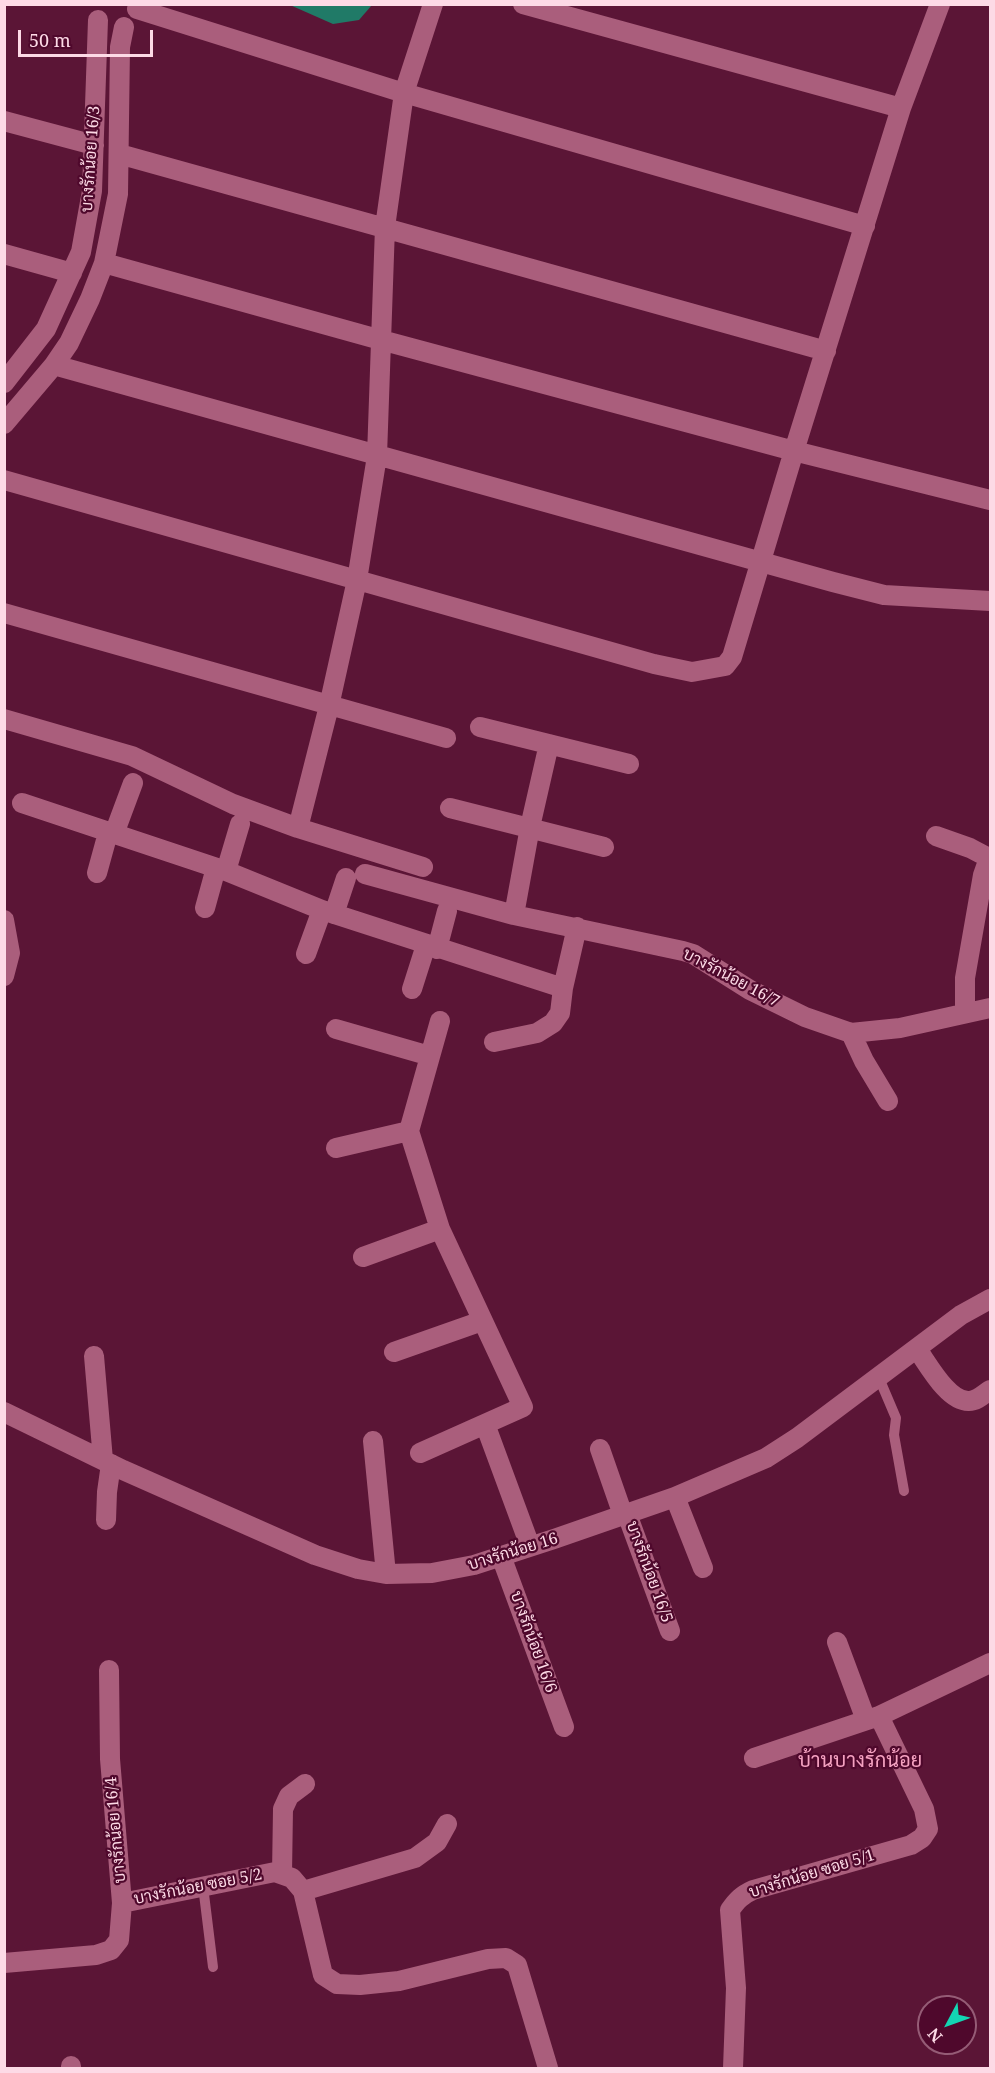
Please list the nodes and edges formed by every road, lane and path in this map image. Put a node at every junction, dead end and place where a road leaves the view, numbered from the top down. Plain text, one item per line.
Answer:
1 (433, 4) edge
2 (523, 4) edge
3 (938, 5) edge
4 (137, 7) edge
5 (96, 12) edge
6 (124, 27) junction
7 (404, 93) junction
8 (901, 108) junction
9 (4, 121) edge
10 (94, 145) junction
11 (119, 154) junction
12 (865, 226) junction
13 (385, 228) junction
14 (4, 254) edge
15 (104, 263) junction
16 (72, 273) junction
17 (381, 340) junction
18 (826, 351) junction
19 (54, 365) junction
20 (4, 383) edge
21 (4, 424) edge
22 (794, 451) junction
23 (377, 456) junction
24 (4, 480) edge
25 (990, 500) edge
26 (762, 562) junction
27 (357, 580) junction
28 (990, 601) edge
29 (4, 613) edge
30 (329, 706) junction
31 (4, 719) edge
32 (480, 727) dead end
33 (446, 738) dead end
34 (549, 744) junction
35 (629, 764) dead end
36 (133, 783) dead end
37 (22, 803) dead end
38 (450, 808) dead end
39 (240, 824) dead end
40 (530, 827) junction
41 (298, 828) junction
42 (111, 833) junction
43 (936, 836) dead end
44 (604, 847) dead end
45 (990, 858) edge
46 (423, 867) dead end
47 (221, 870) junction
48 (97, 873) dead end
49 (205, 908) dead end
50 (447, 911) dead end
51 (328, 912) junction
52 (514, 915) junction
53 (4, 920) edge
54 (577, 927) junction
55 (431, 947) junction
56 (306, 954) dead end
57 (4, 976) edge
58 (563, 988) junction
59 (412, 989) dead end
60 (990, 1008) edge
61 (965, 1013) junction
62 (440, 1021) dead end
63 (336, 1029) dead end
64 (851, 1033) junction
65 (494, 1042) dead end
66 (430, 1056) junction
67 (888, 1101) dead end
68 (409, 1131) junction
69 (336, 1148) dead end
70 (440, 1229) junction
71 (363, 1257) dead end
72 (990, 1299) edge
73 (482, 1321) junction
74 (917, 1348) junction
75 (394, 1352) dead end
76 (94, 1356) dead end
77 (879, 1378) junction
78 (990, 1390) edge
79 (4, 1412) edge
80 (485, 1424) junction
81 (373, 1441) dead end
82 (600, 1449) dead end
83 (420, 1453) dead end
84 (107, 1462) junction
85 (904, 1491) dead end
86 (675, 1497) junction
87 (625, 1515) junction
88 (106, 1520) dead end
89 (530, 1546) junction
90 (501, 1556) junction
91 (703, 1568) dead end
92 (386, 1574) junction
93 (670, 1631) dead end
94 (837, 1642) dead end
95 (990, 1663) edge
96 (109, 1670) dead end
97 (872, 1718) junction
98 (564, 1727) dead end
99 (754, 1758) dead end
100 (305, 1784) dead end
101 (447, 1824) dead end
102 (282, 1874) junction
103 (203, 1886) junction
104 (303, 1891) junction
105 (122, 1902) junction
106 (4, 1963) edge
107 (213, 1967) dead end
108 (548, 2068) edge
109 (733, 2068) edge

1 - 7 street
2 - 8 street
3 - 8 street
4 - 6 street
4 - 7 street
5 - 6 street
5 - 10 street, บางรักน้อย 16/3
6 - 11 street
7 - 12 street
7 - 13 street
8 - 12 street
9 - 10 street
10 - 16 street, บางรักน้อย 16/3
11 - 13 street
11 - 15 street
12 - 18 street
13 - 17 street
13 - 18 street
14 - 16 street
15 - 17 street
15 - 19 street
16 - 20 street, บางรักน้อย 16/3
17 - 22 street
17 - 23 street
18 - 22 street
19 - 21 street
19 - 23 street
22 - 25 street
22 - 26 street
23 - 26 street
23 - 27 street
24 - 27 street
26 - 27 street
26 - 28 street
27 - 30 street
29 - 30 street
30 - 33 street
30 - 41 street
31 - 41 street
32 - 34 street
34 - 35 street
34 - 40 street
36 - 42 street
37 - 42 street
38 - 40 street
39 - 47 street
40 - 44 street
40 - 52 street
41 - 46 street
42 - 47 street
42 - 48 street
43 - 45 street
45 - 61 street
47 - 49 street
47 - 51 street
50 - 55 street
51 - 52 street, บางรักน้อย 16/7
51 - 55 street
51 - 56 street
52 - 54 street, บางรักน้อย 16/7
53 - 57 street
54 - 58 street
54 - 64 street, บางรักน้อย 16/7
55 - 58 street
55 - 59 street
58 - 65 street
60 - 61 street, บางรักน้อย 16/7
61 - 64 street, บางรักน้อย 16/7
62 - 66 street
63 - 66 street
64 - 67 street
66 - 68 street
68 - 69 street
68 - 70 street
70 - 71 street
70 - 73 street
72 - 74 street, บางรักน้อย 16
73 - 75 street
73 - 80 street
74 - 77 street, บางรักน้อย 16
74 - 78 street
76 - 84 street
77 - 85 lane
77 - 86 street, บางรักน้อย 16
79 - 84 street, บางรักน้อย 16
80 - 83 street
80 - 89 street
81 - 92 street
82 - 87 street, บางรักน้อย 16/5
84 - 88 street
84 - 92 street, บางรักน้อย 16
86 - 87 street, บางรักน้อย 16
86 - 91 street
87 - 89 street, บางรักน้อย 16
87 - 93 street, บางรักน้อย 16/5
89 - 90 street, บางรักน้อย 16
90 - 92 street, บางรักน้อย 16
90 - 98 street, บางรักน้อย 16/6
94 - 97 street, บางรักน้อย ซอย 5/1
95 - 97 street
96 - 105 street, บางรักน้อย 16/4
97 - 99 street
97 - 109 street, บางรักน้อย ซอย 5/1
100 - 102 street
101 - 104 street
102 - 103 street, บางรักน้อย ซอย 5/2
102 - 104 street, บางรักน้อย ซอย 5/2
103 - 105 street, บางรักน้อย ซอย 5/2
103 - 107 lane
104 - 108 street
105 - 106 street, บางรักน้อย 16/4

